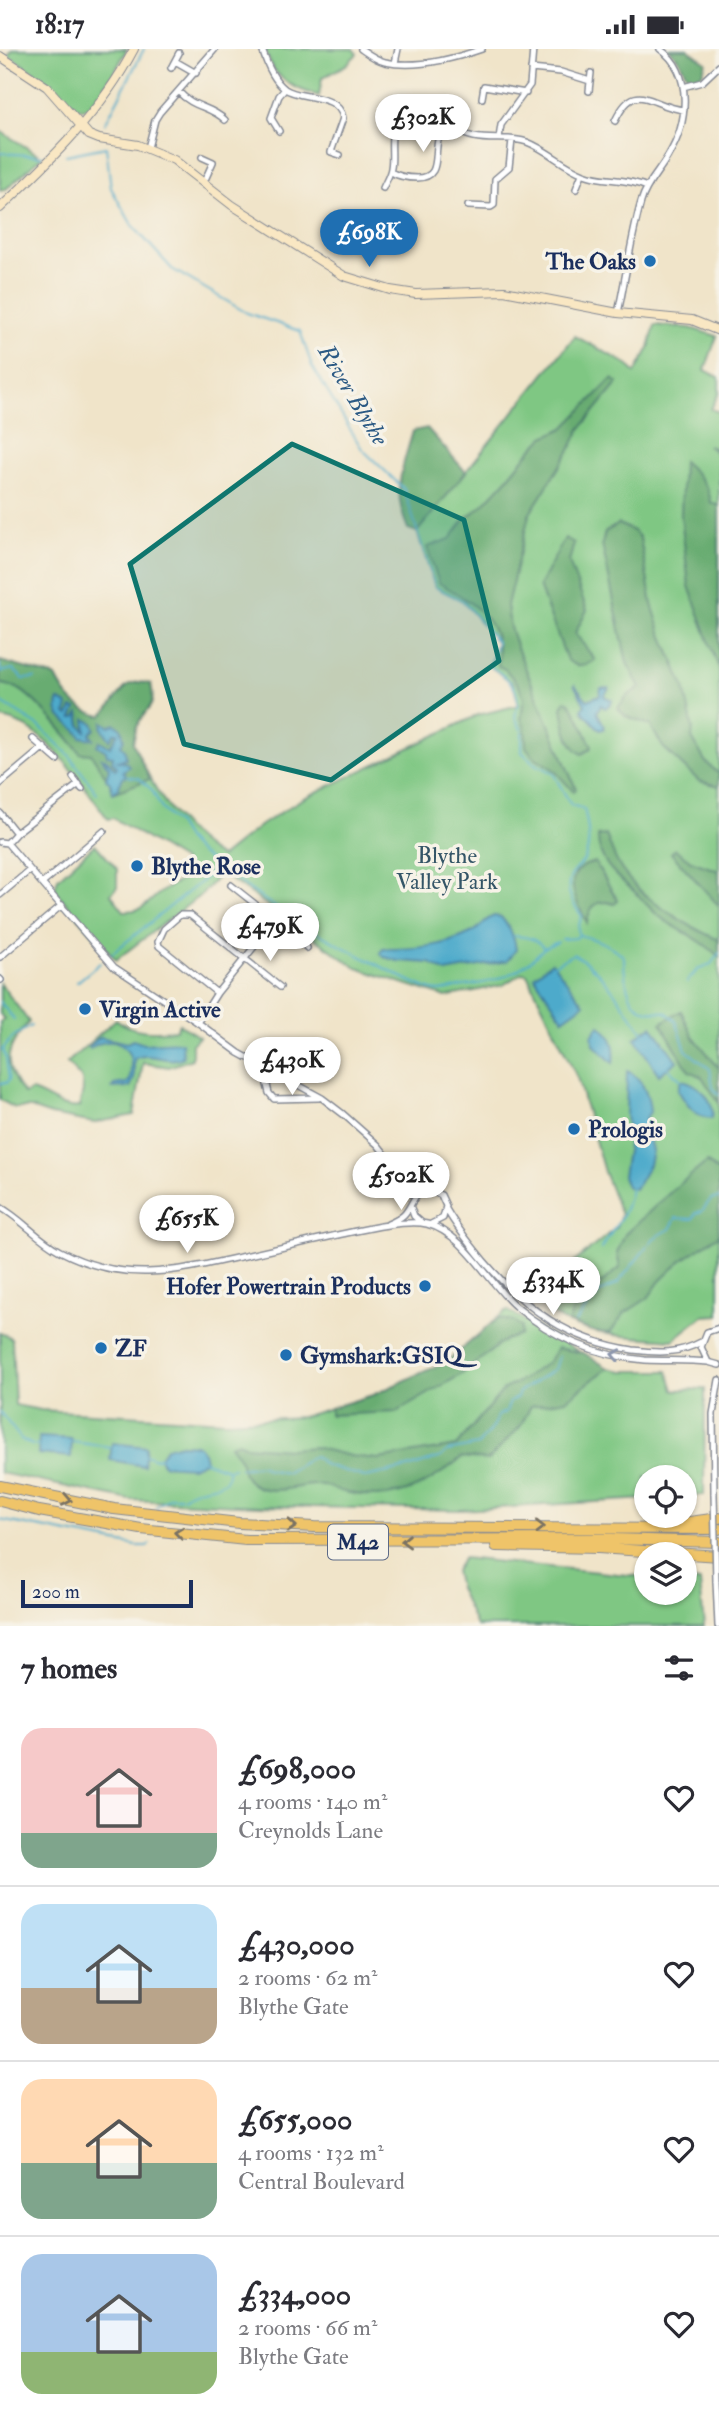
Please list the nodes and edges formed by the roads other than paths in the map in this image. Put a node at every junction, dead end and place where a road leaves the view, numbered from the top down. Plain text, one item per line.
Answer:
1 (134, 49) edge
2 (215, 49) edge
3 (262, 49) edge
4 (361, 49) edge
5 (398, 49) edge
6 (482, 49) edge
7 (533, 49) edge
8 (660, 49) edge
9 (179, 53) dead end
10 (0, 56) edge
11 (175, 61) junction
12 (395, 63) junction
13 (719, 67) edge
14 (171, 68) dead end
15 (531, 69) junction
16 (195, 73) junction
17 (591, 73) dead end
18 (590, 81) junction
19 (683, 87) junction
20 (285, 89) junction
21 (589, 91) dead end
22 (179, 92) junction
23 (526, 93) junction
24 (482, 98) dead end
25 (684, 110) junction
26 (225, 120) dead end
27 (615, 121) dead end
28 (445, 125) junction
29 (81, 126) junction
30 (279, 131) dead end
31 (499, 138) junction
32 (512, 140) junction
33 (148, 148) junction
34 (340, 155) dead end
35 (202, 157) dead end
36 (391, 172) junction
37 (582, 174) junction
38 (204, 182) junction
39 (647, 187) junction
40 (383, 188) dead end
41 (576, 190) dead end
42 (468, 206) dead end
43 (0, 208) edge
44 (618, 313) junction
45 (719, 331) edge
46 (33, 739) dead end
47 (44, 747) junction
48 (57, 760) dead end
49 (73, 777) dead end
50 (0, 784) edge
51 (0, 813) edge
52 (104, 831) dead end
53 (16, 833) junction
54 (3, 843) edge
55 (30, 870) junction
56 (43, 883) junction
57 (231, 885) dead end
58 (0, 895) edge
59 (62, 905) junction
60 (274, 922) junction
61 (307, 948) dead end
62 (0, 957) edge
63 (244, 959) junction
64 (279, 987) dead end
65 (217, 993) junction
66 (198, 1023) junction
67 (274, 1072) junction
68 (322, 1098) junction
69 (417, 1194) junction
70 (0, 1207) edge
71 (411, 1208) junction
72 (446, 1209) junction
73 (425, 1224) junction
74 (381, 1227) junction
75 (719, 1328) edge
76 (701, 1342) junction
77 (708, 1361) junction
78 (719, 1365) edge
79 (719, 1380) edge
80 (0, 1486) edge
81 (0, 1501) edge
82 (719, 1518) edge
83 (697, 1520) edge
84 (634, 1528) edge
85 (658, 1528) edge
86 (719, 1529) edge
87 (430, 1541) junction
88 (719, 1542) edge
89 (719, 1556) edge
90 (718, 1626) edge

1 - 29 street
2 - 16 street
3 - 20 street
4 - 12 street
5 - 12 street
6 - 12 street
7 - 15 street
8 - 19 street
9 - 11 street
10 - 29 street
11 - 14 street
11 - 16 street
13 - 19 street
15 - 18 street
15 - 23 street
16 - 22 street
17 - 18 street
18 - 21 street
19 - 25 street
20 - 30 street
20 - 34 street
22 - 26 street
22 - 33 street
23 - 24 street
23 - 31 street
25 - 27 street
25 - 39 street
28 - 31 street
28 - 36 street
28 - 36 street
29 - 33 street
29 - 43 street
31 - 32 street
32 - 37 street
32 - 42 street
33 - 38 street
35 - 38 street
36 - 40 street
37 - 39 street
37 - 41 street
38 - 44 street
39 - 44 street
44 - 45 street
46 - 47 street
47 - 48 street
47 - 50 street
49 - 53 street
51 - 53 street
52 - 56 street
53 - 54 street
54 - 55 street
55 - 56 street
55 - 58 street
56 - 59 street
57 - 60 street
59 - 62 street
59 - 66 street
60 - 61 street
60 - 63 street
63 - 64 street
63 - 65 street
63 - 65 street
65 - 66 street
66 - 67 street
67 - 68 street
67 - 68 street
68 - 69 street
69 - 71 street
69 - 72 street
70 - 74 street
71 - 73 street
71 - 74 street
72 - 73 street
72 - 76 street
73 - 74 street
77 -> 73 street
75 - 76 street
76 - 77 street
77 - 78 street
79 - 90 street, bridge
80 -> 84 highway, M42
87 -> 81 highway, M42
82 - 83 highway
85 - 86 highway, M42
87 - 88 highway, M42
87 - 89 highway

